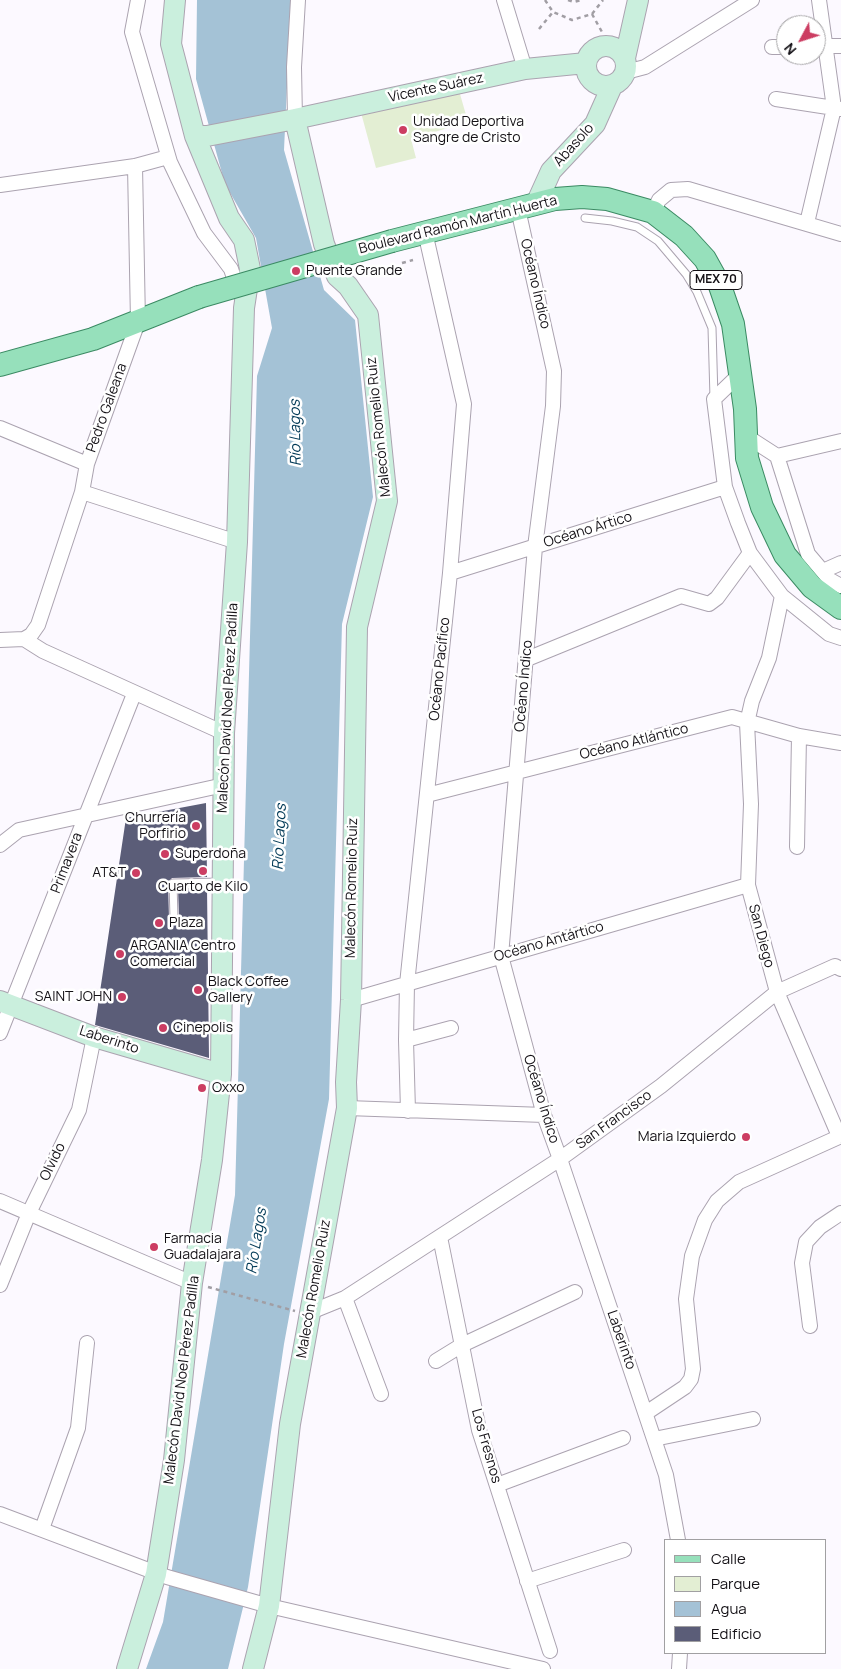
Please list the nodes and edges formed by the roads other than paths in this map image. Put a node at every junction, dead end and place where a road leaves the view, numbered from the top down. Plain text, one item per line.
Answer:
1 (138, 0) edge
2 (175, 0) edge
3 (298, 0) edge
4 (504, 0) edge
5 (638, 0) edge
6 (752, 0) edge
7 (819, 0) edge
8 (828, 46) edge
9 (772, 47) dead end
10 (776, 47) edge
11 (586, 64) junction
12 (525, 69) junction
13 (621, 72) junction
14 (776, 100) dead end
15 (837, 108) edge
16 (291, 120) junction
17 (201, 136) junction
18 (168, 157) junction
19 (134, 166) junction
20 (0, 186) edge
21 (527, 206) junction
22 (653, 212) junction
23 (585, 218) dead end
24 (807, 223) junction
25 (426, 232) junction
26 (841, 234) edge
27 (244, 308) junction
28 (144, 317) junction
29 (0, 350) edge
30 (0, 365) edge
31 (739, 375) junction
32 (714, 399) junction
33 (0, 428) edge
34 (746, 436) junction
35 (841, 441) edge
36 (777, 456) junction
37 (87, 464) junction
38 (725, 487) junction
39 (82, 492) junction
40 (237, 542) junction
41 (535, 547) junction
42 (750, 553) junction
43 (841, 563) edge
44 (823, 571) junction
45 (450, 572) junction
46 (841, 586) edge
47 (782, 596) junction
48 (841, 608) edge
49 (841, 638) edge
50 (24, 639) junction
51 (0, 640) edge
52 (527, 659) junction
53 (134, 694) junction
54 (747, 723) junction
55 (224, 733) junction
56 (799, 736) junction
57 (841, 743) edge
58 (515, 772) junction
59 (224, 785) junction
60 (427, 795) junction
61 (86, 815) junction
62 (0, 845) edge
63 (797, 846) dead end
64 (222, 882) junction
65 (748, 885) junction
66 (174, 918) dead end
67 (501, 956) junction
68 (838, 967) edge
69 (407, 984) junction
70 (776, 992) junction
71 (350, 1000) junction
72 (5, 1004) edge
73 (451, 1028) dead end
74 (0, 1033) edge
75 (94, 1036) junction
76 (406, 1040) junction
77 (221, 1074) junction
78 (347, 1108) junction
79 (408, 1111) junction
80 (544, 1116) junction
81 (840, 1136) edge
82 (560, 1159) junction
83 (0, 1201) edge
84 (841, 1213) edge
85 (29, 1214) junction
86 (440, 1237) junction
87 (0, 1285) edge
88 (200, 1285) junction
89 (575, 1292) dead end
90 (345, 1298) junction
91 (302, 1312) junction
92 (810, 1326) dead end
93 (87, 1344) dead end
94 (462, 1345) junction
95 (436, 1361) dead end
96 (381, 1394) dead end
97 (646, 1413) junction
98 (753, 1419) dead end
99 (623, 1438) dead end
100 (654, 1439) junction
101 (497, 1485) junction
102 (0, 1514) edge
103 (42, 1529) junction
104 (678, 1539) edge
105 (624, 1550) dead end
106 (161, 1576) junction
107 (527, 1580) junction
108 (262, 1604) junction
109 (550, 1651) dead end
110 (680, 1654) edge
111 (127, 1669) edge
112 (253, 1669) edge
113 (543, 1669) edge
114 (679, 1669) edge

1 - 18 street
2 - 17 street, Malecón David Noel Pérez Padilla
3 - 16 street
4 - 12 street
5 - 13 street, Abasolo
6 - 13 street
7 - 8 street
8 - 15 street
9 - 10 street
11 - 12 street, Vicente Suárez
11 - 13 street
11 - 13 street
12 - 16 street, Vicente Suárez
13 - 21 street, Abasolo
14 - 15 street
15 - 24 street
16 - 17 street, Vicente Suárez
16 - 71 street, Malecón Romelio Ruiz
17 - 27 street, Malecón David Noel Pérez Padilla
18 - 19 street
18 - 27 street
19 - 20 street
19 - 28 street, Pedro Galeana
21 - 22 main road, Boulevard Ramón Martín Huerta / MEX 70
21 - 25 main road, Boulevard Ramón Martín Huerta / MEX 70
21 - 41 street, Océano Índico
22 - 24 street
22 - 31 main road, Boulevard Ramón Martín Huerta / MEX 70
23 - 32 lane
24 - 26 street
25 - 28 main road, Boulevard Ramón Martín Huerta / MEX 70, bridge
25 - 45 street, Océano Pacífico
27 - 40 street, Malecón David Noel Pérez Padilla
28 - 29 main road
28 - 30 main road
28 - 37 street, Pedro Galeana
31 - 32 street
31 - 34 main road, Boulevard Ramón Martín Huerta / MEX 70
32 - 38 street
33 - 37 street
34 - 36 street
34 - 48 main road, Boulevard Ramón Martín Huerta / MEX 70
35 - 36 street
36 - 44 street
37 - 39 street, Pedro Galeana
38 - 41 street, Océano Ártico
38 - 42 street
39 - 40 street
39 - 50 street, Pedro Galeana
40 - 55 street, Malecón David Noel Pérez Padilla
41 - 45 street, Océano Ártico
41 - 52 street, Océano Índico
42 - 47 street
42 - 52 street
43 - 44 street
44 - 46 street
45 - 60 street, Océano Pacífico
47 - 49 street
47 - 54 street, San Diego
50 - 51 street
50 - 53 street
52 - 58 street, Océano Índico
53 - 55 street
53 - 61 street, Primavera
54 - 56 street, Océano Atlántico
54 - 58 street, Océano Atlántico
54 - 65 street, San Diego
55 - 59 street, Malecón David Noel Pérez Padilla
56 - 57 street, Océano Atlántico
56 - 63 street
58 - 60 street, Océano Atlántico
58 - 67 street, Océano Índico
59 - 61 street
59 - 64 street, Malecón David Noel Pérez Padilla
60 - 69 street, Océano Pacífico
61 - 62 street
61 - 72 street, Primavera
64 - 66 lane
64 - 77 street, Malecón David Noel Pérez Padilla
65 - 67 street, Océano Antártico
65 - 70 street, San Diego
67 - 69 street, Océano Antártico
67 - 80 street, Océano Índico
68 - 70 street, San Francisco
69 - 71 street, Océano Antártico
69 - 76 street, Océano Pacífico
70 - 81 street, San Diego
70 - 82 street, San Francisco
71 - 78 street, Malecón Romelio Ruiz
72 - 74 street, Primavera
72 - 75 street, Laberinto
73 - 76 street
75 - 77 street, Laberinto
75 - 85 street, Olvido
76 - 79 street, Océano Pacífico
77 - 88 street, Malecón David Noel Pérez Padilla
78 - 79 street
78 - 91 street, Malecón Romelio Ruiz
79 - 80 street
80 - 82 street, Océano Índico
81 - 97 street
82 - 86 street, San Francisco
82 - 97 street, Laberinto
83 - 85 street
84 - 92 street
85 - 87 street, Olvido
85 - 88 street
86 - 90 street, San Francisco
86 - 94 street, Los Fresnos
88 - 106 street, Malecón David Noel Pérez Padilla
89 - 94 street
90 - 91 street, San Francisco
90 - 96 street
91 - 108 street, Malecón Romelio Ruiz
93 - 103 street
94 - 95 street
94 - 101 street, Los Fresnos
97 - 100 street, Laberinto
98 - 100 street
99 - 101 street
100 - 104 street, Laberinto
101 - 107 street, Los Fresnos
102 - 103 street
103 - 106 street
105 - 107 street
106 - 108 street
106 - 111 street, Malecón David Noel Pérez Padilla
107 - 109 street, Los Fresnos
108 - 112 street, Malecón Romelio Ruiz
108 - 113 street
110 - 114 street

